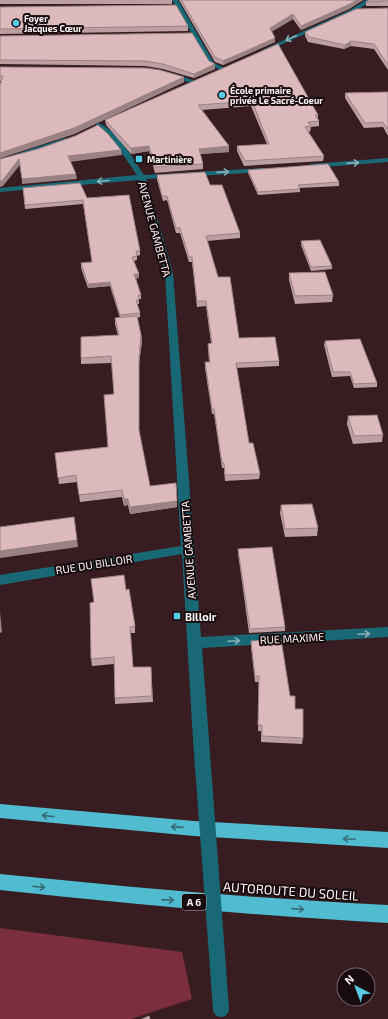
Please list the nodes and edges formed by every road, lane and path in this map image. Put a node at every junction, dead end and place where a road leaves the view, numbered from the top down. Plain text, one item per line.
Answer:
1 (175, 0) edge
2 (370, 0) edge
3 (171, 6) edge
4 (179, 6) junction
5 (363, 10) edge
6 (352, 11) junction
7 (187, 34) edge
8 (196, 34) junction
9 (259, 53) edge
10 (161, 71) edge
11 (215, 73) edge
12 (201, 79) edge
13 (194, 82) junction
14 (183, 87) edge
15 (99, 125) edge
16 (74, 137) edge
17 (388, 160) edge
18 (0, 161) edge
19 (305, 166) edge
20 (274, 169) edge
21 (142, 178) junction
22 (0, 190) edge
23 (188, 549) junction
24 (0, 580) edge
25 (388, 632) edge
26 (195, 643) junction
27 (0, 811) edge
28 (388, 840) edge
29 (0, 882) edge
30 (388, 914) edge
31 (221, 1014) edge

1 - 4 street
2 - 6 street
3 - 4 street
4 - 8 street
5 - 6 street
6 -> 9 street
7 - 8 street
8 - 11 street
10 - 13 street
12 - 13 street
13 - 14 street
15 - 21 street, AVENUE GAMBETTA
16 - 18 street
19 -> 17 street
21 -> 20 street
21 -> 22 street
21 - 23 street, AVENUE GAMBETTA
23 - 24 street, RUE DU BILLOIR
23 - 26 street, AVENUE GAMBETTA
26 -> 25 street, RUE MAXIME
26 - 31 street, AVENUE GAMBETTA, bridge
28 -> 27 highway
29 -> 30 highway, AUTOROUTE DU SOLEIL / A 6

